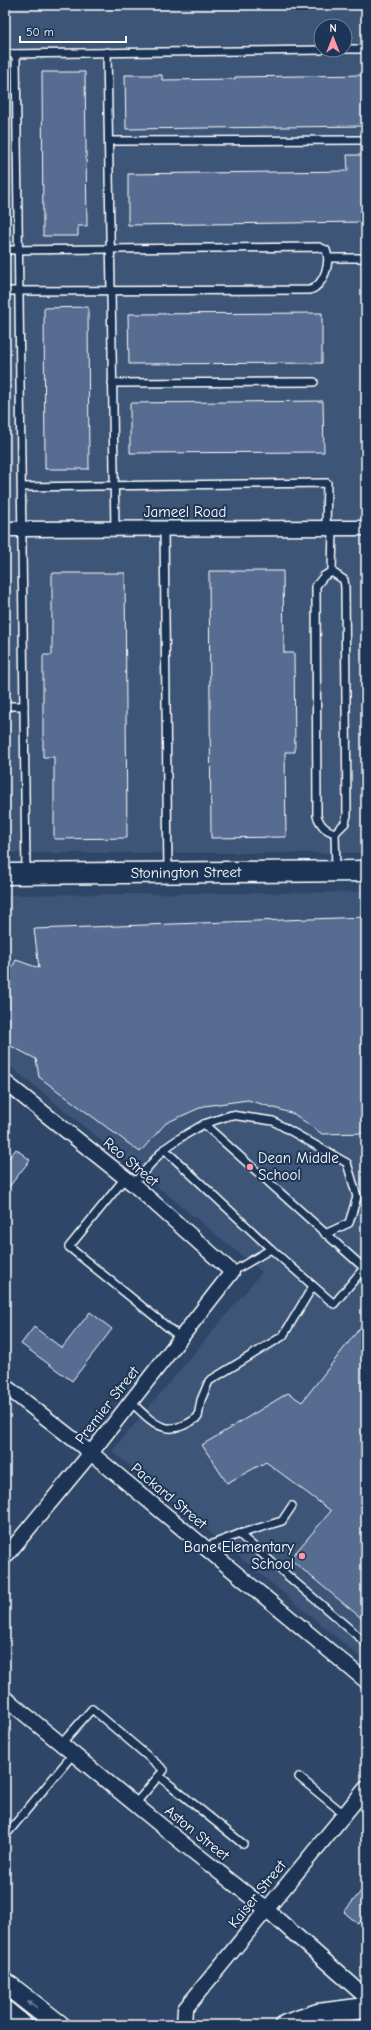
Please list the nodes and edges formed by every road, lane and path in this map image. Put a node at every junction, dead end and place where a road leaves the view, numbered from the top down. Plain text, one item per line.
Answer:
1 (353, 49) edge
2 (362, 49) dead end
3 (313, 50) edge
4 (107, 52) junction
5 (5, 54) edge
6 (16, 54) junction
7 (360, 140) dead end
8 (109, 141) junction
9 (110, 249) junction
10 (5, 250) edge
11 (19, 250) junction
12 (329, 258) junction
13 (366, 258) edge
14 (111, 290) junction
15 (5, 291) edge
16 (19, 291) junction
17 (314, 382) dead end
18 (112, 383) junction
19 (114, 485) junction
20 (22, 487) junction
21 (330, 528) junction
22 (366, 528) edge
23 (5, 529) edge
24 (22, 529) junction
25 (115, 529) junction
26 (164, 529) junction
27 (332, 572) junction
28 (5, 706) edge
29 (24, 706) junction
30 (335, 833) junction
31 (366, 871) edge
32 (336, 872) junction
33 (168, 873) junction
34 (5, 874) edge
35 (26, 874) junction
36 (5, 1082) edge
37 (204, 1124) junction
38 (164, 1149) junction
39 (129, 1181) junction
40 (325, 1234) junction
41 (271, 1249) junction
42 (232, 1272) junction
43 (313, 1286) junction
44 (181, 1338) junction
45 (5, 1386) edge
46 (131, 1402) junction
47 (91, 1453) junction
48 (292, 1506) dead end
49 (238, 1534) junction
50 (205, 1547) junction
51 (5, 1557) edge
52 (366, 1643) edge
53 (366, 1681) edge
54 (5, 1698) edge
55 (62, 1744) junction
56 (74, 1753) junction
57 (159, 1776) junction
58 (299, 1778) dead end
59 (366, 1788) edge
60 (135, 1804) junction
61 (344, 1814) junction
62 (5, 1836) edge
63 (243, 1844) dead end
64 (266, 1909) junction
65 (5, 1983) edge
66 (366, 1997) edge
67 (366, 2008) edge
68 (5, 2011) edge
69 (22, 2025) edge
70 (59, 2025) edge
71 (184, 2025) edge
72 (286, 2025) edge

1 - 2 lane
3 - 4 lane
4 - 6 lane
4 - 8 lane
5 - 6 lane
6 - 11 lane
7 - 8 lane
8 - 9 lane
9 - 11 lane
9 - 12 lane
9 - 14 lane
10 - 11 lane
11 - 16 lane
12 - 13 lane
12 - 14 lane
14 - 16 lane
14 - 18 lane
15 - 16 lane
16 - 20 lane
17 - 18 lane
18 - 19 lane
19 - 20 lane
19 - 21 lane
19 - 25 lane
20 - 24 lane
21 - 22 street, Jameel Road
21 - 26 street, Jameel Road
21 - 27 lane
23 - 24 street, Jameel Road
24 - 25 street, Jameel Road
24 - 29 lane
25 - 26 street, Jameel Road
26 - 33 lane
27 - 30 lane
27 - 30 lane
28 - 29 lane
29 - 35 lane
30 - 32 lane
31 - 32 street, Stonington Street
32 - 33 street, Stonington Street
33 - 35 street, Stonington Street
34 - 35 street, Stonington Street
36 - 39 street, Reo Street
37 - 38 lane
37 - 40 lane
37 - 40 lane
38 - 39 lane
38 - 41 lane
39 - 42 street, Reo Street
39 - 44 lane
40 - 43 lane
41 - 42 lane
41 - 43 lane
42 - 44 street, Premier Street
43 - 46 lane
44 - 46 street, Premier Street
45 - 47 street, Packard Street
46 - 47 street, Premier Street
47 - 50 street, Packard Street
47 - 51 street, Premier Street
48 - 49 lane
49 - 50 lane
49 - 52 lane
50 - 53 street, Packard Street
54 - 55 street, Aston Street
55 - 56 street, Aston Street
55 - 57 lane
56 - 60 street, Aston Street
56 - 62 lane
57 - 60 lane
57 - 63 lane
58 - 61 lane
59 - 61 street, Kaiser Street
60 - 64 street, Aston Street
61 - 64 street, Kaiser Street
64 - 66 street, Aston Street
64 - 71 street, Kaiser Street
70 -> 65 street
67 - 72 street
68 - 69 street

